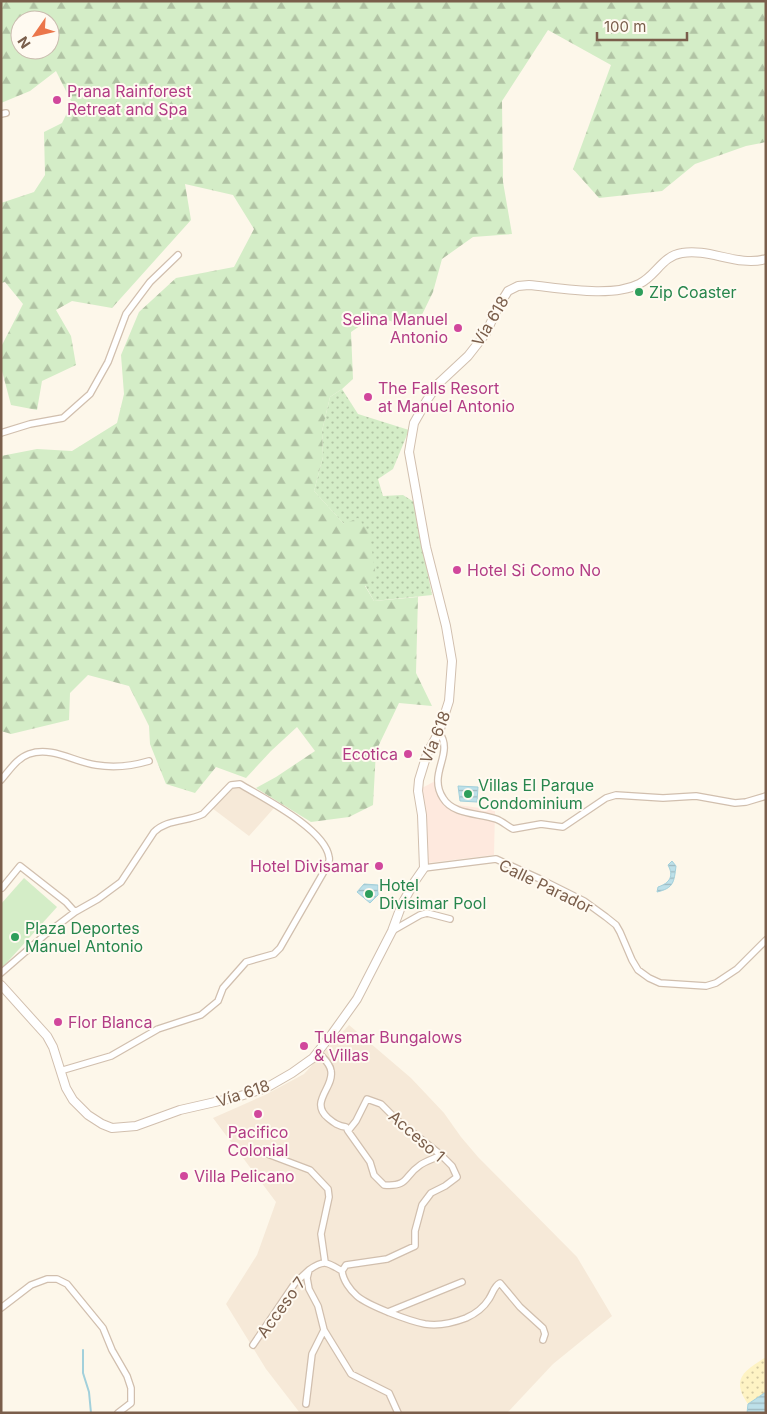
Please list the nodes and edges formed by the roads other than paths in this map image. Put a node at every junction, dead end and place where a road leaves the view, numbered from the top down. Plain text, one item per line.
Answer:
1 (178, 255) dead end
2 (766, 259) edge
3 (1, 433) edge
4 (439, 732) junction
5 (149, 761) dead end
6 (1, 780) edge
7 (766, 796) edge
8 (424, 868) junction
9 (2, 888) edge
10 (75, 912) junction
11 (450, 919) dead end
12 (392, 931) junction
13 (766, 940) edge
14 (1, 973) edge
15 (1, 985) edge
16 (318, 1052) junction
17 (60, 1071) junction
18 (348, 1131) junction
19 (265, 1153) dead end
20 (442, 1155) junction
21 (325, 1262) junction
22 (309, 1270) junction
23 (342, 1271) junction
24 (462, 1282) dead end
25 (1, 1308) edge
26 (388, 1312) junction
27 (324, 1330) junction
28 (543, 1340) dead end
29 (253, 1344) dead end
30 (306, 1404) dead end
31 (118, 1413) edge
32 (398, 1413) edge

1 - 3 street
2 - 4 street, Vía 618
4 - 7 street
4 - 8 street, Vía 618
5 - 6 street
8 - 12 street, Vía 618
8 - 13 street, Calle Parador
9 - 10 street
10 - 14 street
10 - 17 street
11 - 12 street
12 - 16 street, Vía 618
15 - 17 street, Vía 618
16 - 17 street, Vía 618
16 - 18 street
18 - 20 street, Acceso 1
18 - 20 street
19 - 21 street
20 - 23 street, Acceso 1
21 - 22 street
21 - 23 street
22 - 27 street
22 - 29 street, Acceso 7
23 - 26 street
24 - 26 street
25 - 31 street
26 - 28 street
27 - 30 street
27 - 32 street

